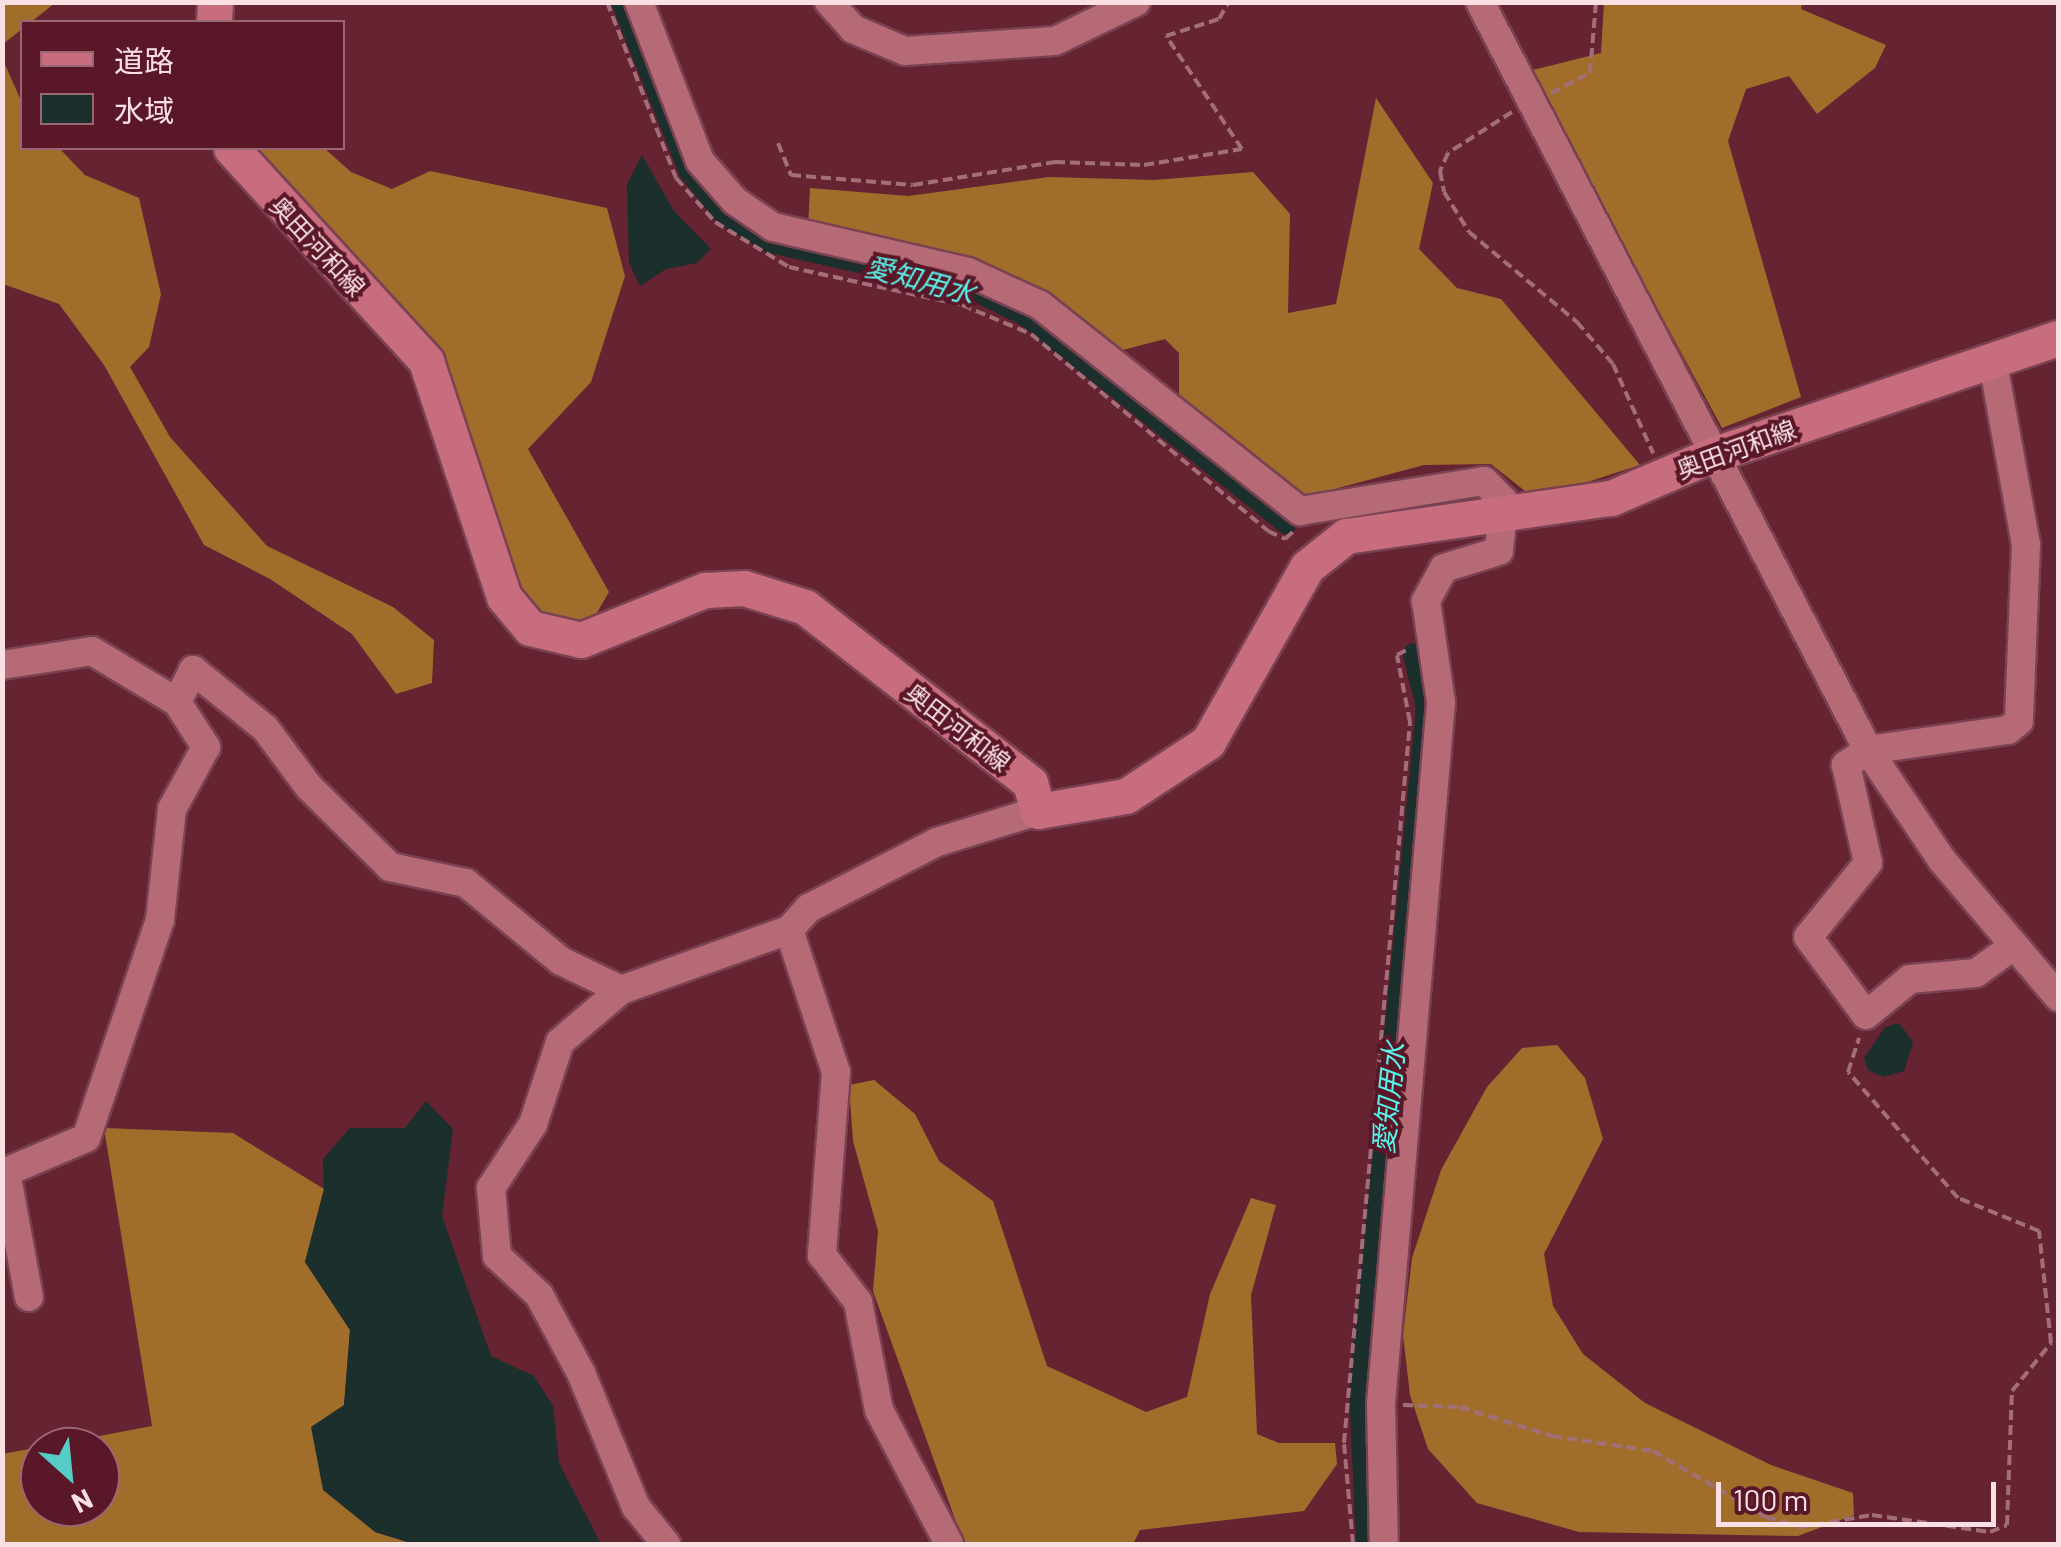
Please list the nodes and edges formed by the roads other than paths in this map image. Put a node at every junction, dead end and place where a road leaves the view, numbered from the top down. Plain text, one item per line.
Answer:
1 (639, 2) edge
2 (829, 2) edge
3 (1136, 2) edge
4 (1480, 2) edge
5 (233, 150) edge
6 (2058, 338) edge
7 (1993, 362) junction
8 (1712, 454) junction
9 (1508, 518) junction
10 (2, 666) edge
11 (176, 702) junction
12 (1868, 750) junction
13 (1038, 810) junction
14 (789, 930) junction
15 (2012, 947) junction
16 (620, 990) junction
17 (2058, 997) edge
18 (28, 1297) dead end
19 (666, 1544) edge
20 (949, 1544) edge
21 (1384, 1544) edge

1 - 9 street
2 - 3 street
4 - 8 street
5 - 13 main road, 奥田河和線
6 - 7 main road, 奥田河和線
7 - 8 main road, 奥田河和線
7 - 12 street
8 - 9 main road, 奥田河和線
8 - 12 street
9 - 13 main road, 奥田河和線
9 - 21 street
10 - 11 street
11 - 16 street
11 - 18 street
12 - 15 street
12 - 15 street
13 - 14 street
14 - 16 street
14 - 20 street
15 - 17 street
16 - 19 street

